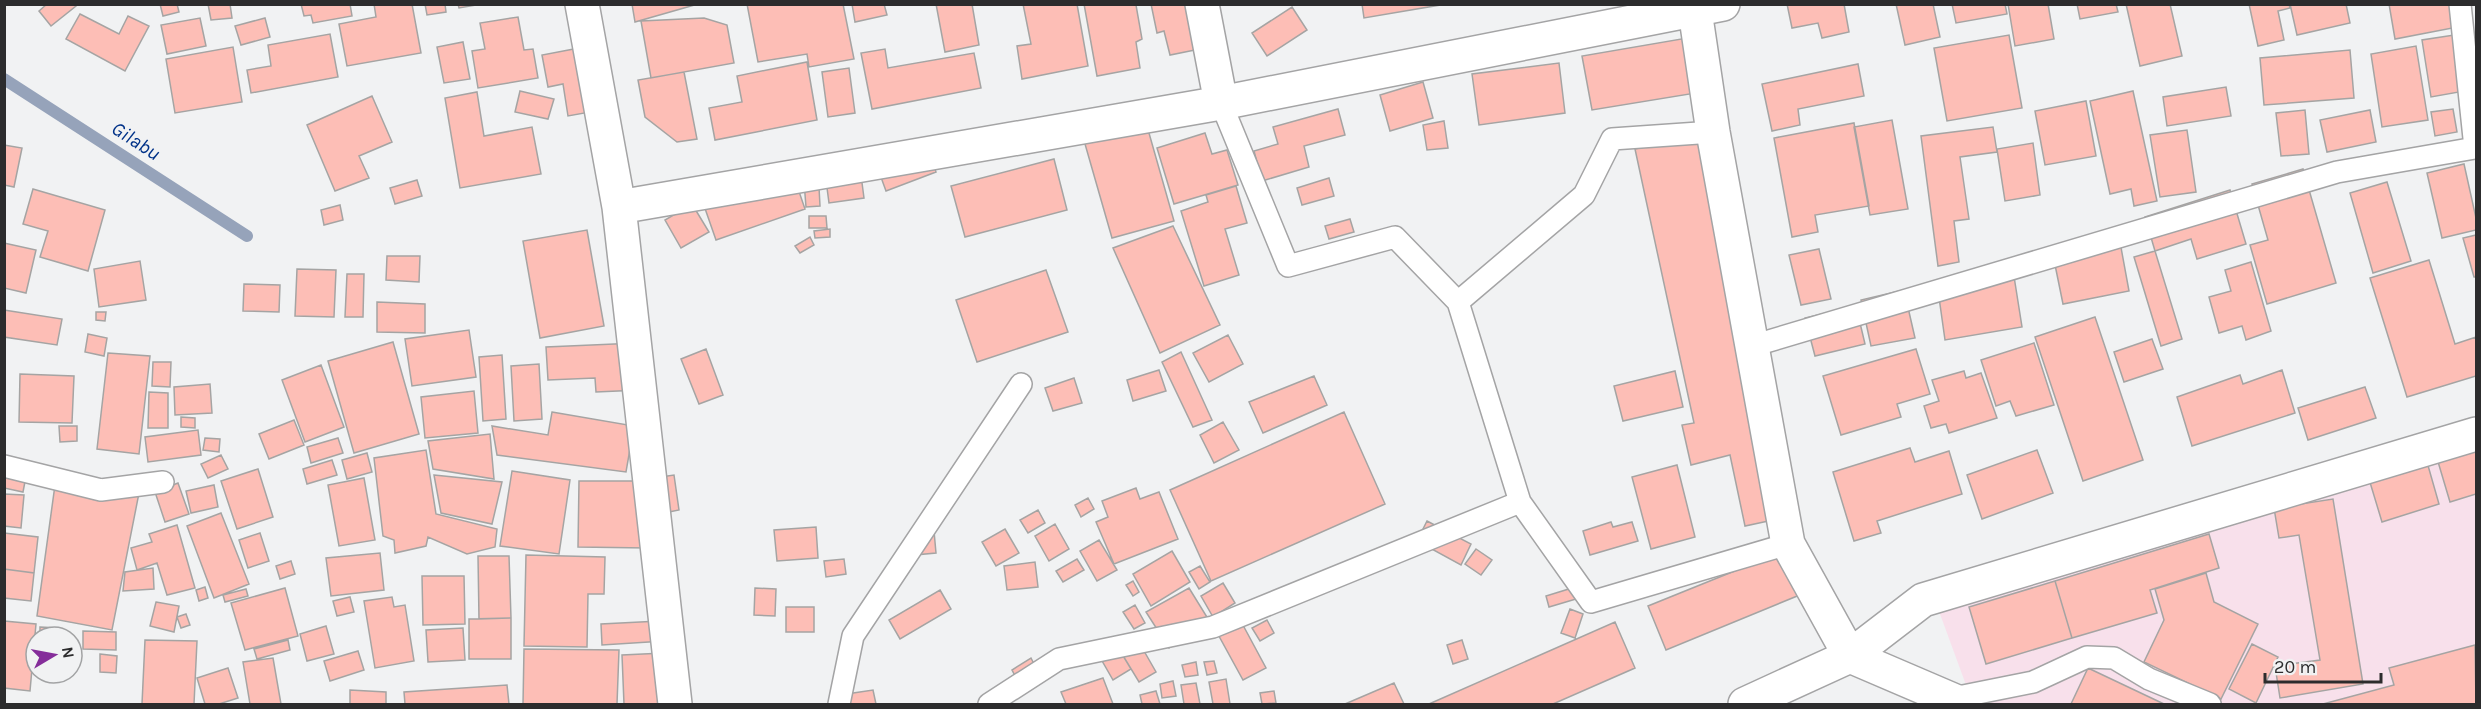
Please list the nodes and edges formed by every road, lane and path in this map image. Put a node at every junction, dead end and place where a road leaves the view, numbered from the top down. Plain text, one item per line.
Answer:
1 (582, 4) edge
2 (1202, 4) edge
3 (2460, 4) edge
4 (1704, 6) edge
5 (1221, 102) junction
6 (1713, 132) junction
7 (619, 207) junction
8 (1458, 302) junction
9 (1752, 346) junction
10 (1021, 384) dead end
11 (2476, 434) edge
12 (4, 466) edge
13 (163, 482) dead end
14 (1520, 502) junction
15 (1788, 544) junction
16 (1850, 656) junction
17 (1958, 701) edge
18 (675, 705) edge
19 (839, 705) edge
20 (989, 705) edge
21 (1745, 705) edge
22 (2210, 705) edge

1 - 7 street
2 - 5 street
3 - 9 lane
4 - 5 street
4 - 6 street
5 - 7 street
5 - 8 lane
6 - 8 lane
6 - 9 street
7 - 18 street
8 - 14 lane
9 - 15 street
10 - 19 lane
11 - 16 street
12 - 13 lane
14 - 15 lane
14 - 20 lane
15 - 16 street
16 - 17 street
16 - 21 street
17 - 22 lane

